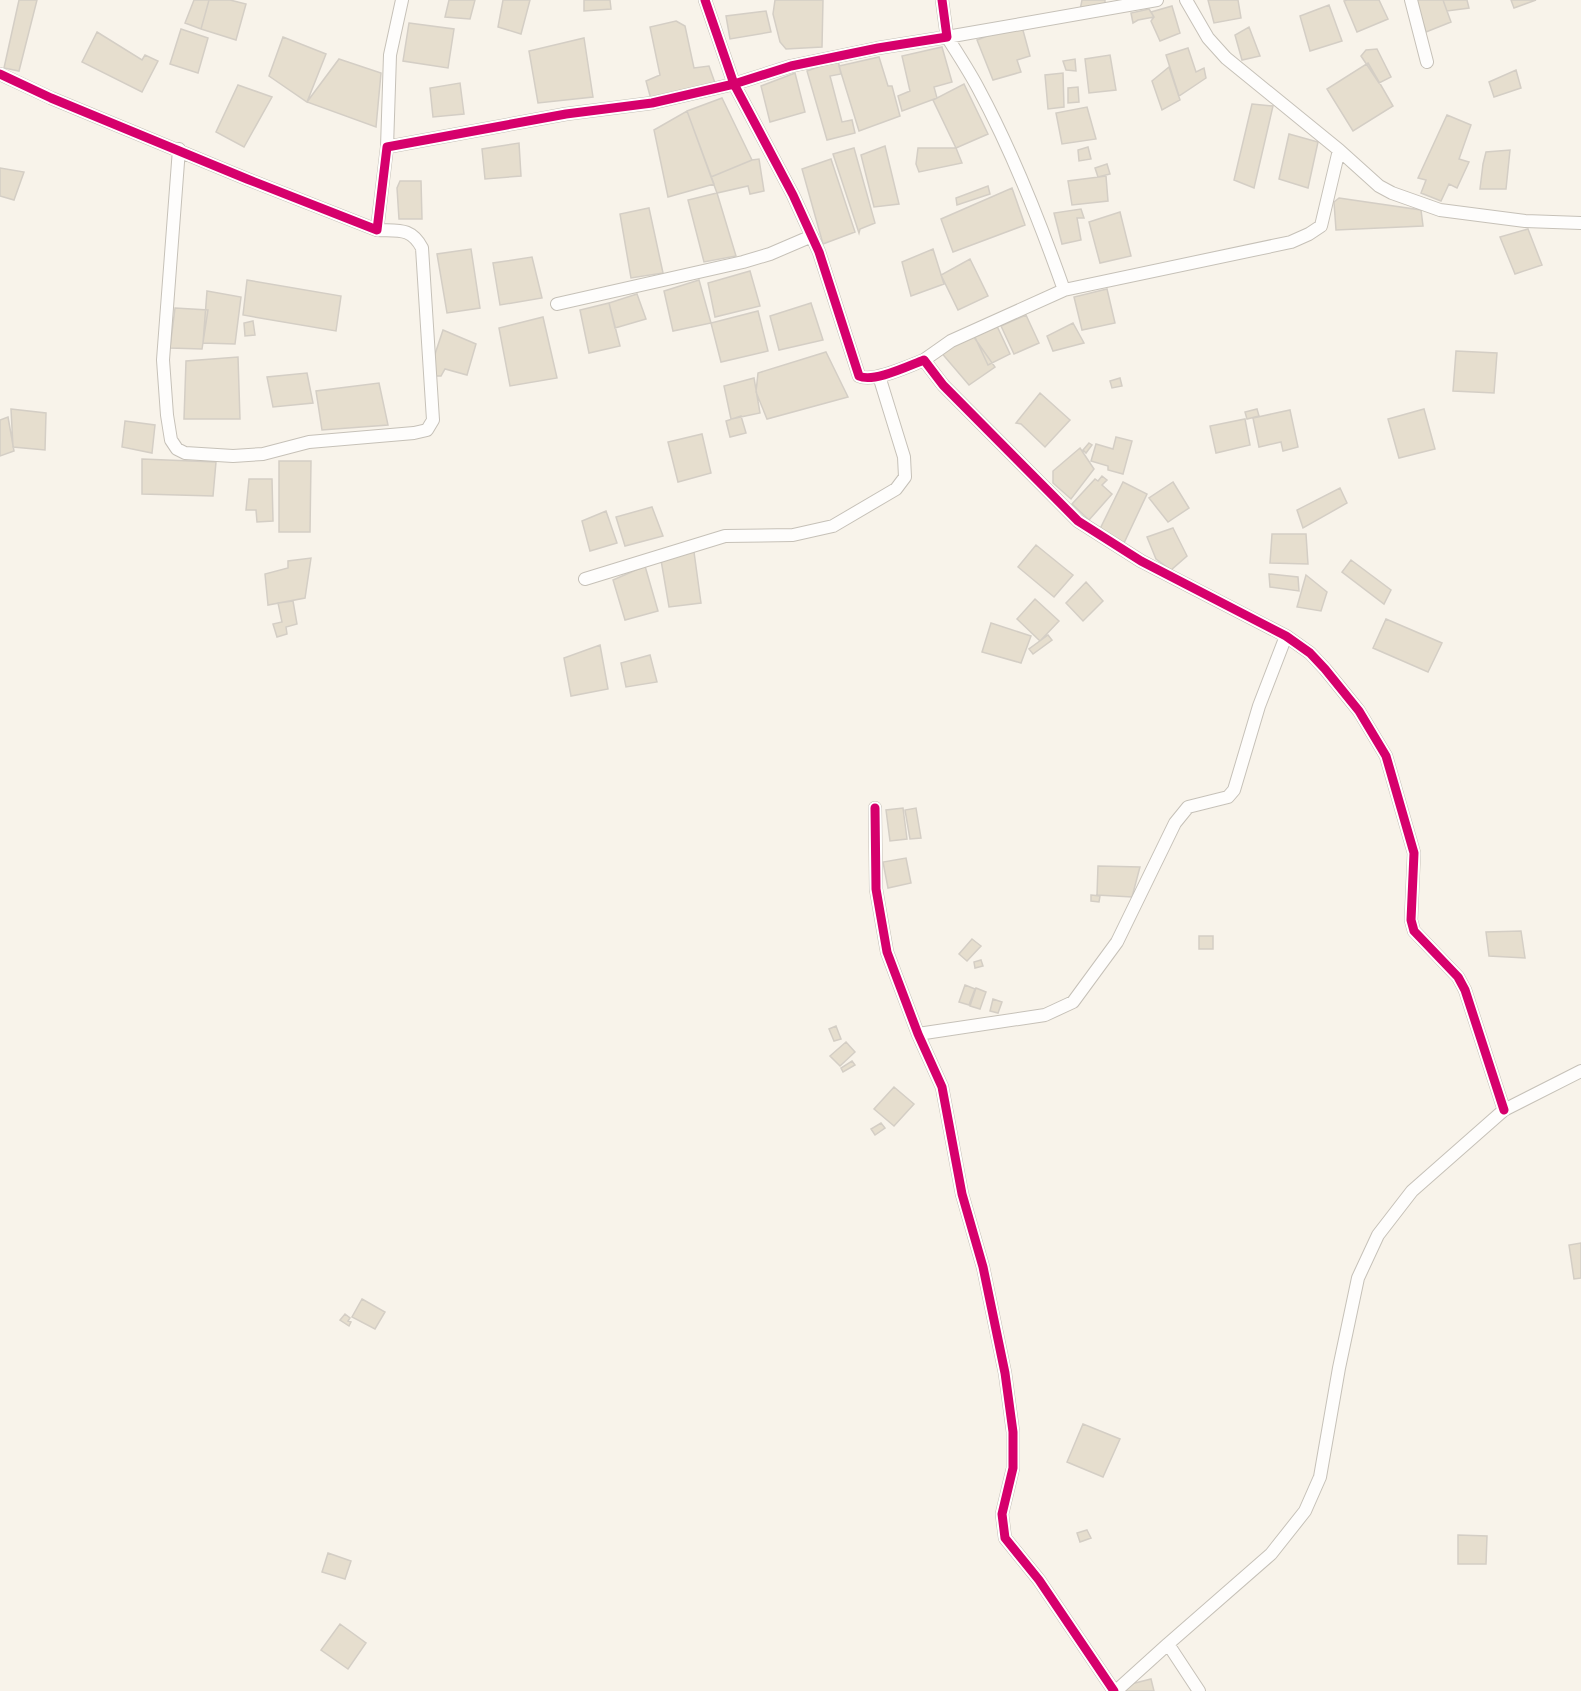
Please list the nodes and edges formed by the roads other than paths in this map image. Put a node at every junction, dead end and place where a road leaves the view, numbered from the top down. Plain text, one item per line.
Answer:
1 (402, 0) edge
2 (705, 0) edge
3 (942, 0) edge
4 (1157, 0) edge
5 (1186, 0) edge
6 (1411, 0) edge
7 (947, 37) junction
8 (1427, 62) dead end
9 (0, 74) edge
10 (734, 84) junction
11 (387, 147) junction
12 (179, 149) junction
13 (1339, 150) junction
14 (1581, 223) edge
15 (377, 230) junction
16 (812, 236) junction
17 (1064, 290) junction
18 (557, 304) dead end
19 (924, 360) junction
20 (879, 376) junction
21 (585, 579) dead end
22 (1286, 636) junction
23 (875, 808) dead end
24 (918, 1034) junction
25 (1581, 1071) edge
26 (1504, 1110) junction
27 (1168, 1644) junction
28 (1115, 1691) edge
29 (1199, 1691) edge

1 - 11 street
2 - 10 street
3 - 7 street
4 - 7 street
5 - 13 street
6 - 8 street
7 - 10 street
7 - 17 street
9 - 12 street
10 - 11 street
10 - 16 street
11 - 15 street
12 - 15 street
12 - 15 street
13 - 14 street
13 - 17 street
16 - 18 street
16 - 20 street
17 - 19 street
19 - 20 street
19 - 22 street
20 - 21 street
22 - 24 street
22 - 26 street
23 - 24 street
24 - 28 street
25 - 26 street
26 - 27 street
27 - 28 street
27 - 29 street

